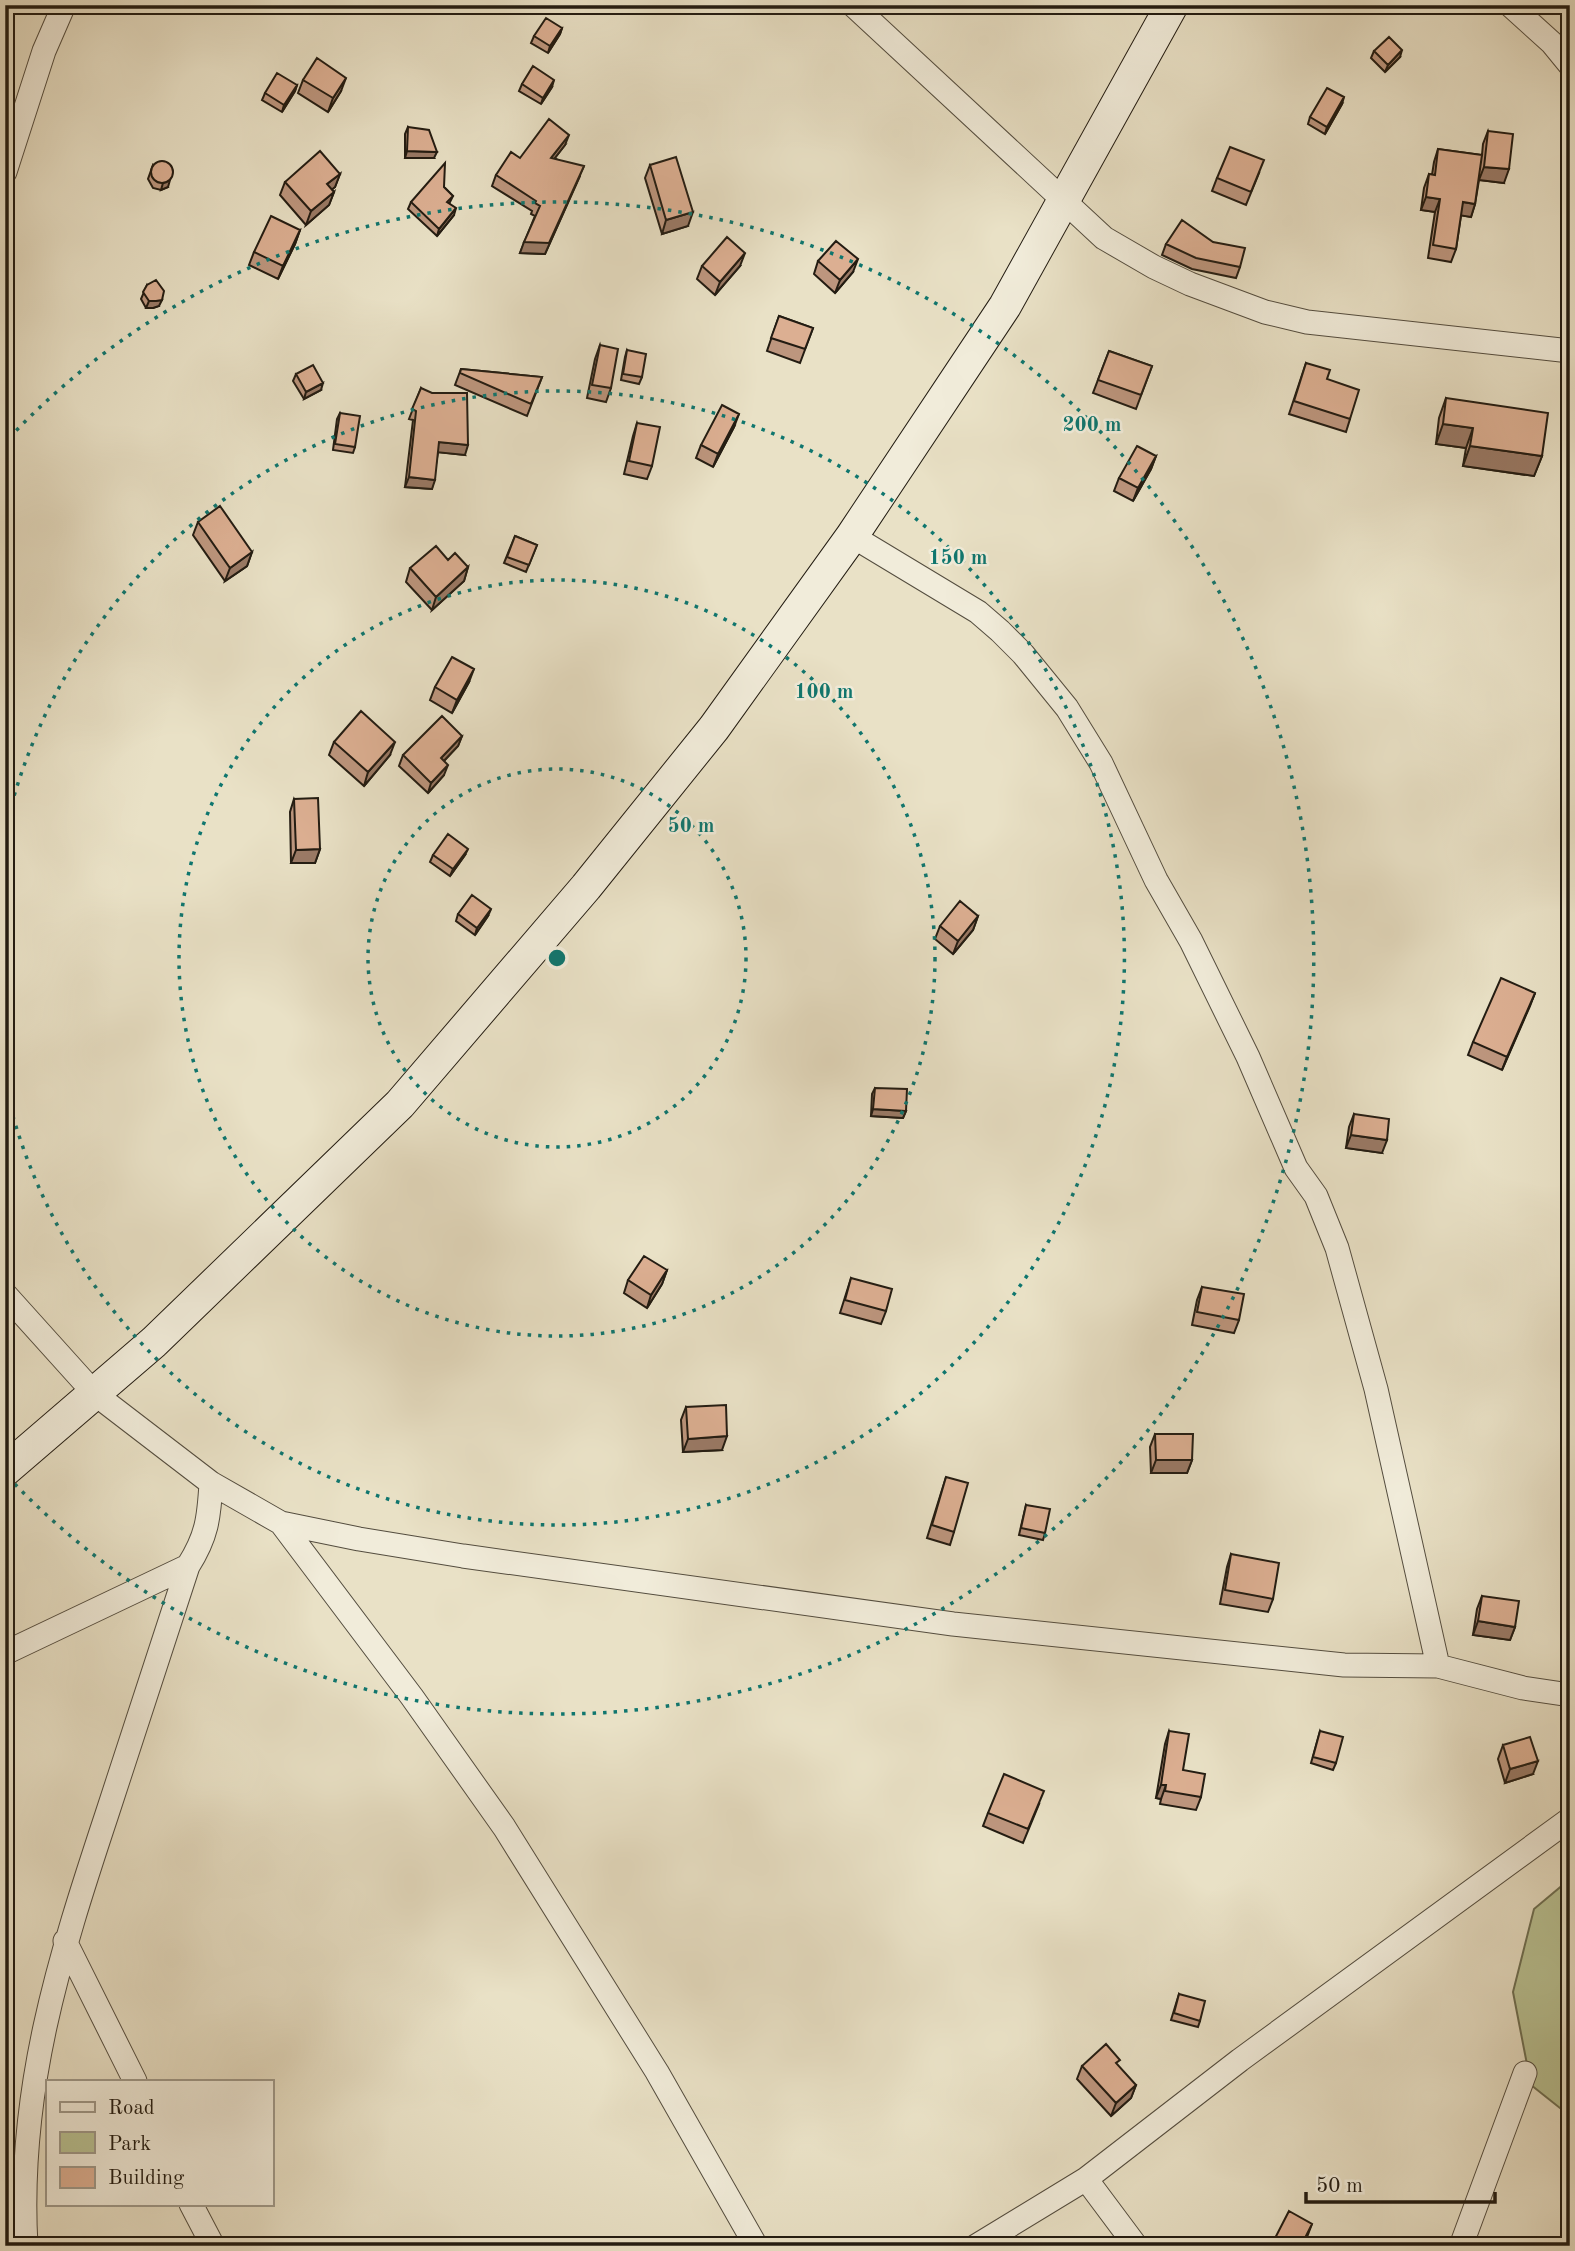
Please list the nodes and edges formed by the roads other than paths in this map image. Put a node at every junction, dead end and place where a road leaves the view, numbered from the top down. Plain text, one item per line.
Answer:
1 (64, 5) edge
2 (853, 5) edge
3 (1172, 5) edge
4 (1510, 5) edge
5 (1570, 65) edge
6 (5, 172) edge
7 (1064, 201) junction
8 (1570, 351) edge
9 (852, 536) junction
10 (5, 1294) edge
11 (95, 1394) junction
12 (5, 1470) edge
13 (211, 1483) junction
14 (281, 1523) junction
15 (188, 1566) junction
16 (5, 1653) edge
17 (1438, 1666) junction
18 (1570, 1695) edge
19 (1570, 1819) edge
20 (65, 1941) junction
21 (1525, 2073) dead end
22 (134, 2080) edge
23 (1086, 2179) junction
24 (192, 2206) edge
25 (26, 2246) edge
26 (213, 2246) edge
27 (756, 2246) edge
28 (976, 2246) edge
29 (1136, 2246) edge
30 (1461, 2246) edge

1 - 6 street
2 - 7 street
3 - 7 street
4 - 5 street
7 - 8 street
7 - 9 street
9 - 11 street
9 - 17 street
10 - 11 street
11 - 12 street
11 - 13 street
13 - 14 street
13 - 15 street
14 - 17 street
14 - 27 street
15 - 16 street
15 - 20 street
17 - 18 street
19 - 23 street
20 - 22 street
20 - 25 street
21 - 30 street
23 - 28 street
23 - 29 street
24 - 26 street

